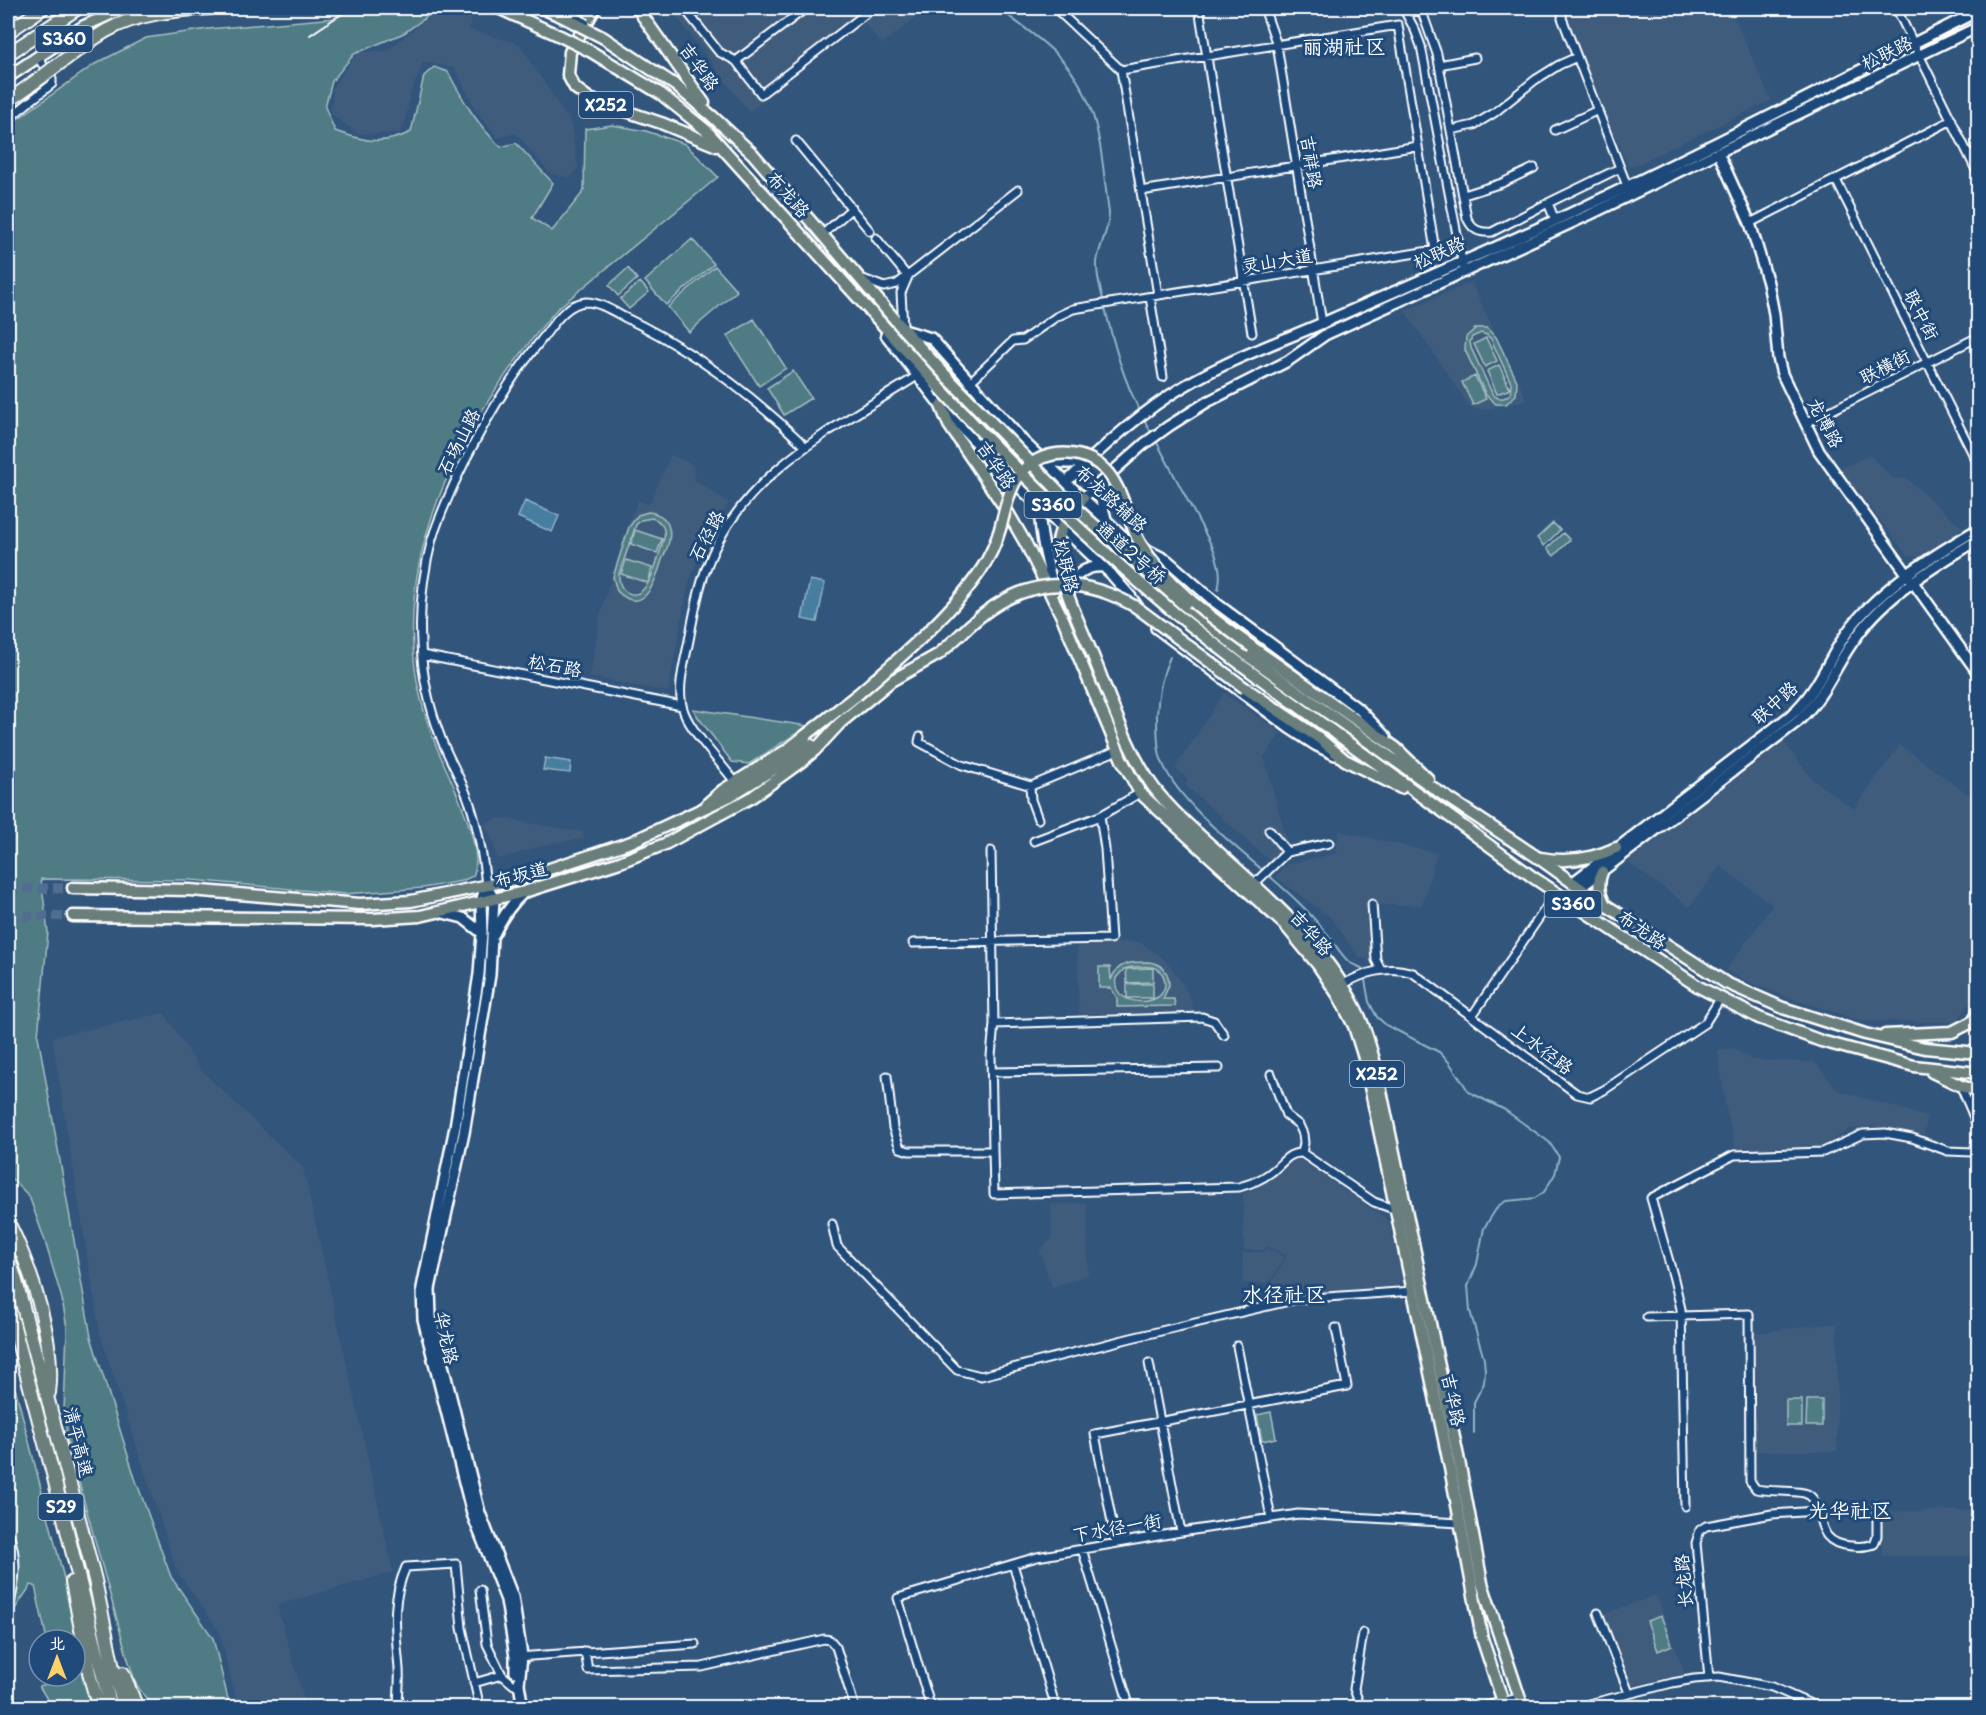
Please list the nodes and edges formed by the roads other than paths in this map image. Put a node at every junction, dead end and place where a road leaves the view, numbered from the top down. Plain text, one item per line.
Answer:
1 (43, 8) edge
2 (78, 8) edge
3 (124, 8) edge
4 (211, 8) edge
5 (498, 8) edge
6 (542, 8) edge
7 (595, 8) edge
8 (637, 8) edge
9 (684, 8) edge
10 (806, 8) edge
11 (873, 8) edge
12 (1055, 8) edge
13 (1199, 8) edge
14 (1264, 8) edge
15 (1421, 8) edge
16 (1563, 8) edge
17 (1896, 8) edge
18 (1405, 11) edge
19 (1978, 11) edge
20 (563, 12) edge
21 (1978, 27) edge
22 (8, 32) edge
23 (1914, 43) junction
24 (1276, 45) junction
25 (8, 54) edge
26 (1920, 55) junction
27 (37, 56) junction
28 (1206, 56) junction
29 (1577, 57) junction
30 (1475, 58) dead end
31 (736, 61) junction
32 (1439, 65) junction
33 (1121, 70) junction
34 (8, 77) edge
35 (8, 101) edge
36 (1598, 110) junction
37 (712, 116) junction
38 (8, 119) edge
39 (1952, 120) junction
40 (1555, 129) dead end
41 (1452, 130) junction
42 (796, 141) dead end
43 (1418, 146) junction
44 (723, 148) junction
45 (1978, 150) edge
46 (1718, 152) junction
47 (1969, 155) junction
48 (1296, 166) junction
49 (1534, 168) dead end
50 (1620, 168) junction
51 (1978, 174) edge
52 (1226, 177) junction
53 (1836, 180) junction
54 (1627, 186) junction
55 (1018, 190) dead end
56 (1141, 191) junction
57 (1464, 195) junction
58 (1548, 203) junction
59 (852, 208) junction
60 (1555, 220) junction
61 (1750, 223) junction
62 (870, 231) dead end
63 (822, 235) junction
64 (876, 238) dead end
65 (1462, 261) junction
66 (1314, 270) junction
67 (1464, 272) junction
68 (908, 277) junction
69 (861, 279) junction
70 (1243, 281) junction
71 (854, 292) junction
72 (1158, 295) junction
73 (1150, 297) junction
74 (1322, 323) junction
75 (903, 329) junction
76 (1252, 333) dead end
77 (1978, 337) edge
78 (1928, 362) junction
79 (917, 376) junction
80 (1163, 377) dead end
81 (948, 378) joint
82 (969, 383) junction
83 (939, 387) joint
84 (941, 406) junction
85 (1806, 423) junction
86 (806, 447) junction
87 (1035, 453) junction
88 (1094, 456) junction
89 (1978, 464) edge
90 (1105, 479) junction
91 (1066, 481) junction
92 (1083, 498) junction
93 (1041, 508) junction
94 (1107, 521) junction
95 (1061, 528) junction
96 (1978, 529) edge
97 (1978, 540) edge
98 (1104, 567) junction
99 (1912, 578) junction
100 (1070, 598) junction
101 (1063, 620) junction
102 (1227, 648) junction
103 (422, 655) junction
104 (1978, 673) edge
105 (682, 706) junction
106 (920, 737) dead end
107 (812, 747) junction
108 (1396, 748) junction
109 (1118, 750) junction
110 (1345, 760) junction
111 (735, 782) junction
112 (1030, 786) junction
113 (1140, 793) junction
114 (1442, 795) junction
115 (1424, 799) junction
116 (704, 807) junction
117 (1100, 816) junction
118 (1038, 819) dead end
119 (1269, 830) dead end
120 (1034, 841) dead end
121 (1329, 843) dead end
122 (1616, 848) junction
123 (991, 851) dead end
124 (1287, 852) junction
125 (1538, 857) junction
126 (1602, 872) junction
127 (1254, 884) junction
128 (486, 885) junction
129 (1576, 886) junction
130 (73, 888) tunnel mouth
131 (524, 892) junction
132 (1556, 892) junction
133 (494, 899) junction
134 (481, 902) junction
135 (1372, 904) dead end
136 (1607, 906) junction
137 (439, 912) junction
138 (74, 916) tunnel mouth
139 (482, 933) junction
140 (492, 938) junction
141 (993, 941) junction
142 (913, 943) dead end
143 (1378, 970) junction
144 (1342, 985) junction
145 (1720, 999) junction
146 (1978, 1012) edge
147 (1472, 1016) junction
148 (1972, 1022) junction
149 (994, 1024) junction
150 (1865, 1034) junction
151 (1224, 1035) dead end
152 (1966, 1052) junction
153 (1978, 1053) edge
154 (1914, 1066) junction
155 (1219, 1068) dead end
156 (992, 1072) junction
157 (1978, 1073) edge
158 (1271, 1074) dead end
159 (887, 1076) dead end
160 (1961, 1086) junction
161 (1978, 1091) edge
162 (993, 1151) junction
163 (1302, 1153) junction
164 (1401, 1212) junction
165 (8, 1222) edge
166 (832, 1224) dead end
167 (8, 1256) edge
168 (1413, 1292) junction
169 (8, 1306) edge
170 (1682, 1316) junction
171 (1647, 1317) dead end
172 (1336, 1328) dead end
173 (1237, 1346) dead end
174 (1149, 1363) dead end
175 (48, 1400) junction
176 (1248, 1405) junction
177 (1160, 1422) junction
178 (53, 1474) junction
179 (1877, 1505) dead end
180 (1685, 1506) dead end
181 (1817, 1511) junction
182 (1270, 1518) junction
183 (1461, 1523) junction
184 (8, 1532) edge
185 (1181, 1532) junction
186 (1116, 1543) junction
187 (1082, 1549) junction
188 (1013, 1564) junction
189 (95, 1580) junction
190 (480, 1590) dead end
191 (8, 1610) edge
192 (1598, 1613) dead end
193 (1363, 1633) dead end
194 (695, 1644) dead end
195 (585, 1652) junction
196 (519, 1657) junction
197 (502, 1675) junction
198 (1709, 1678) junction
199 (474, 1683) junction
200 (517, 1684) junction
201 (1629, 1692) junction
202 (1521, 1703) edge
203 (1503, 1705) edge
204 (99, 1707) edge
205 (111, 1707) edge
206 (125, 1707) edge
207 (137, 1707) edge
208 (398, 1707) edge
209 (480, 1707) edge
210 (518, 1707) edge
211 (523, 1707) edge
212 (855, 1707) edge
213 (931, 1707) edge
214 (1056, 1707) edge
215 (1130, 1707) edge
216 (1361, 1707) edge
217 (1476, 1707) edge
218 (1573, 1707) edge
219 (1820, 1707) edge

1 - 22 highway
2 - 25 highway
3 - 27 main road, S360
4 - 35 highway
5 - 44 main road, 布龙路 / S360, bridge
6 - 20 main road, S360
7 - 44 main road, X252
8 - 37 main road, 吉华路
9 - 31 street
10 - 31 street
11 - 31 street
12 - 33 street
13 - 28 street
14 - 24 street, 吉祥路
15 - 18 street
15 - 32 street
16 - 29 street
17 - 23 street
18 - 65 street
19 - 23 street, 松联路
20 - 37 main road, S360, bridge
21 - 26 street, 松联路
23 - 26 street
23 - 54 street, 松联路
24 - 28 street
24 - 43 street
24 - 48 street, 吉祥路
26 - 39 street
26 - 46 street, 松联路
27 - 34 main road, S360
27 - 38 street
28 - 33 street
28 - 52 street
29 - 36 street
29 - 41 street
30 - 32 street
32 - 41 street
33 - 56 street
36 - 40 street
36 - 50 street
37 - 63 main road, 布龙路 / S360
39 - 47 street
39 - 53 street
41 - 57 street
42 - 59 street
43 - 48 street
43 - 66 street, 灵山大道
44 - 71 main road, 布龙路 / S360
45 - 47 street
46 - 61 street, 龙博路
46 - 67 street, 松联路
47 - 51 street
48 - 52 street
48 - 66 street, 吉祥路
49 - 57 street
50 - 54 street
50 - 58 street
52 - 56 street
52 - 70 street
53 - 61 street
53 - 78 street, 联中街
54 - 60 street, 松联路
55 - 68 street
56 - 72 street
57 - 58 street
58 - 60 street
59 - 62 street
59 - 63 street
60 - 65 street, 松联路
61 - 85 street, 龙博路
63 - 69 main road, 布龙路 / S360
64 - 68 street
65 - 67 street
65 - 74 street, 松联路
66 - 70 street, 灵山大道
66 - 74 street, 吉祥路
67 - 90 street, 松联路
68 - 69 street
68 - 75 street
69 - 75 main road, 布龙路 / S360
70 - 72 street, 灵山大道
70 - 76 street
71 - 79 street, 吉华路 / X252
71 - 83 main road, 布龙路 / S360
72 - 73 street, 灵山大道
73 - 80 street
73 - 82 street, 灵山大道
74 - 88 street, 松联路
75 - 81 main road, 布龙路 / S360
75 - 82 street, 布龙路辅路
77 - 78 street, 联横街
78 - 85 street, 联横街
78 - 89 street, 联中街
79 - 84 street, 吉华路 / X252
79 - 86 street, 石径路
81 - 102 main road, 通道2号桥 / S360, bridge
82 - 87 street, 布龙路辅路
83 - 102 main road, 通道2号桥 / S360, bridge
84 - 93 street
84 - 101 main road, 吉华路 / X252
85 - 99 street, 龙博路
86 - 103 street, 石场山路
86 - 105 street, 石径路
87 - 88 street
87 - 91 street, 布龙路辅路
88 - 91 street, 松联路
90 - 92 street, 松联路
90 - 94 street
91 - 92 street, 布龙路辅路
91 - 93 street, 松联路
92 - 94 street, 布龙路辅路
92 - 95 main road
93 - 95 street
93 - 101 street, 松联路
94 - 108 street, 布龙路辅路
95 - 98 street
95 - 100 main road, 吉华路 / X252
96 - 99 street, 联中路
97 - 99 street, 联中路
98 - 100 street
98 - 110 street
99 - 104 street, 龙博路
99 - 122 street, 联中路
99 - 126 street, 联中路
100 - 127 main road, 吉华路 / X252
101 - 109 main road, 吉华路 / X252
102 - 114 main road, 布龙路 / S360
102 - 115 main road, 布龙路 / S360
103 - 105 street, 松石路
103 - 128 street, 石场山路
105 - 111 street
106 - 112 street
107 - 110 main road, 布坂道, bridge
107 - 116 main road, 布坂道
107 - 131 main road, 布坂道
108 - 111 main road, bridge
108 - 114 main road
109 - 112 street
109 - 113 main road, 吉华路 / X252
110 - 115 main road, 布坂道
111 - 116 main road
112 - 118 street
113 - 117 street
113 - 144 main road, 吉华路 / X252
114 - 125 main road, 布龙路 / S360
115 - 132 main road, 布龙路 / S360
116 - 128 main road, 布坂道
117 - 120 street
117 - 141 street
119 - 124 street
121 - 124 street
122 - 125 main road
122 - 129 street, 联中路
123 - 141 street
124 - 127 street
125 - 129 main road, 布龙路 / S360
126 - 129 street, 联中路
126 - 136 main road
127 - 144 main road, 吉华路 / X252
128 - 130 main road, 布坂道
128 - 133 street
128 - 134 street, 华龙路
129 - 136 main road, 布龙路 / S360
131 - 133 main road, 布坂道
131 - 140 street
132 - 145 main road, 布龙路 / S360
132 - 147 street
133 - 134 main road, 布坂道
133 - 140 street, 华龙路
134 - 137 main road, 布坂道
134 - 139 street, 华龙路
135 - 143 street
136 - 150 main road, 布龙路 / S360
137 - 138 main road, 布坂道
137 - 139 street
139 - 196 street, 华龙路
140 - 196 street, 华龙路
141 - 142 street
141 - 149 street
143 - 144 street, 上水径路
143 - 147 street, 上水径路
144 - 164 main road, 吉华路 / X252
145 - 147 street, 上水径路
145 - 154 main road, 布龙路 / S360
146 - 148 street
148 - 150 main road
148 - 152 main road
149 - 151 street
149 - 156 street
150 - 152 main road, 布龙路 / S360
152 - 153 main road, S360
154 - 157 main road, 布龙路 / S360
154 - 160 main road
155 - 156 street
156 - 162 street
158 - 163 street
159 - 162 street
160 - 161 main road
160 - 170 street
162 - 163 street
163 - 164 street
164 - 168 main road, 吉华路 / X252
164 - 202 main road, 吉华路 / X252
165 - 175 highway
166 - 168 street
167 - 175 highway, 清平高速 / S29
168 - 183 main road, 吉华路 / X252
169 - 178 highway, 清平高速 / S29
170 - 171 street
170 - 180 street
170 - 181 street
172 - 176 street
173 - 176 street
174 - 177 street
175 - 189 highway, 清平高速 / S29
176 - 177 street
176 - 182 street
177 - 185 street
177 - 186 street
178 - 204 highway
178 - 205 highway, 清平高速 / S29
179 - 181 street
181 - 198 street, 长龙路
182 - 183 street, 下水径一街
182 - 185 street, 下水径一街
183 - 203 main road, 吉华路 / X252
184 - 191 street
185 - 186 street, 下水径一街
186 - 187 street, 下水径一街
187 - 188 street, 下水径一街
187 - 215 street
188 - 213 street, 下水径一街
188 - 214 street
189 - 206 highway, 清平高速 / S29
189 - 207 highway
190 - 197 street
192 - 201 street
193 - 216 street
194 - 195 street
195 - 196 street
195 - 212 street
196 - 200 street, 华龙路
197 - 199 street
197 - 200 street
198 - 201 street
198 - 219 street
199 - 208 street
199 - 209 street
200 - 210 street, 华龙路
200 - 211 street, 华龙路
201 - 218 street
202 - 203 street
203 - 217 street

